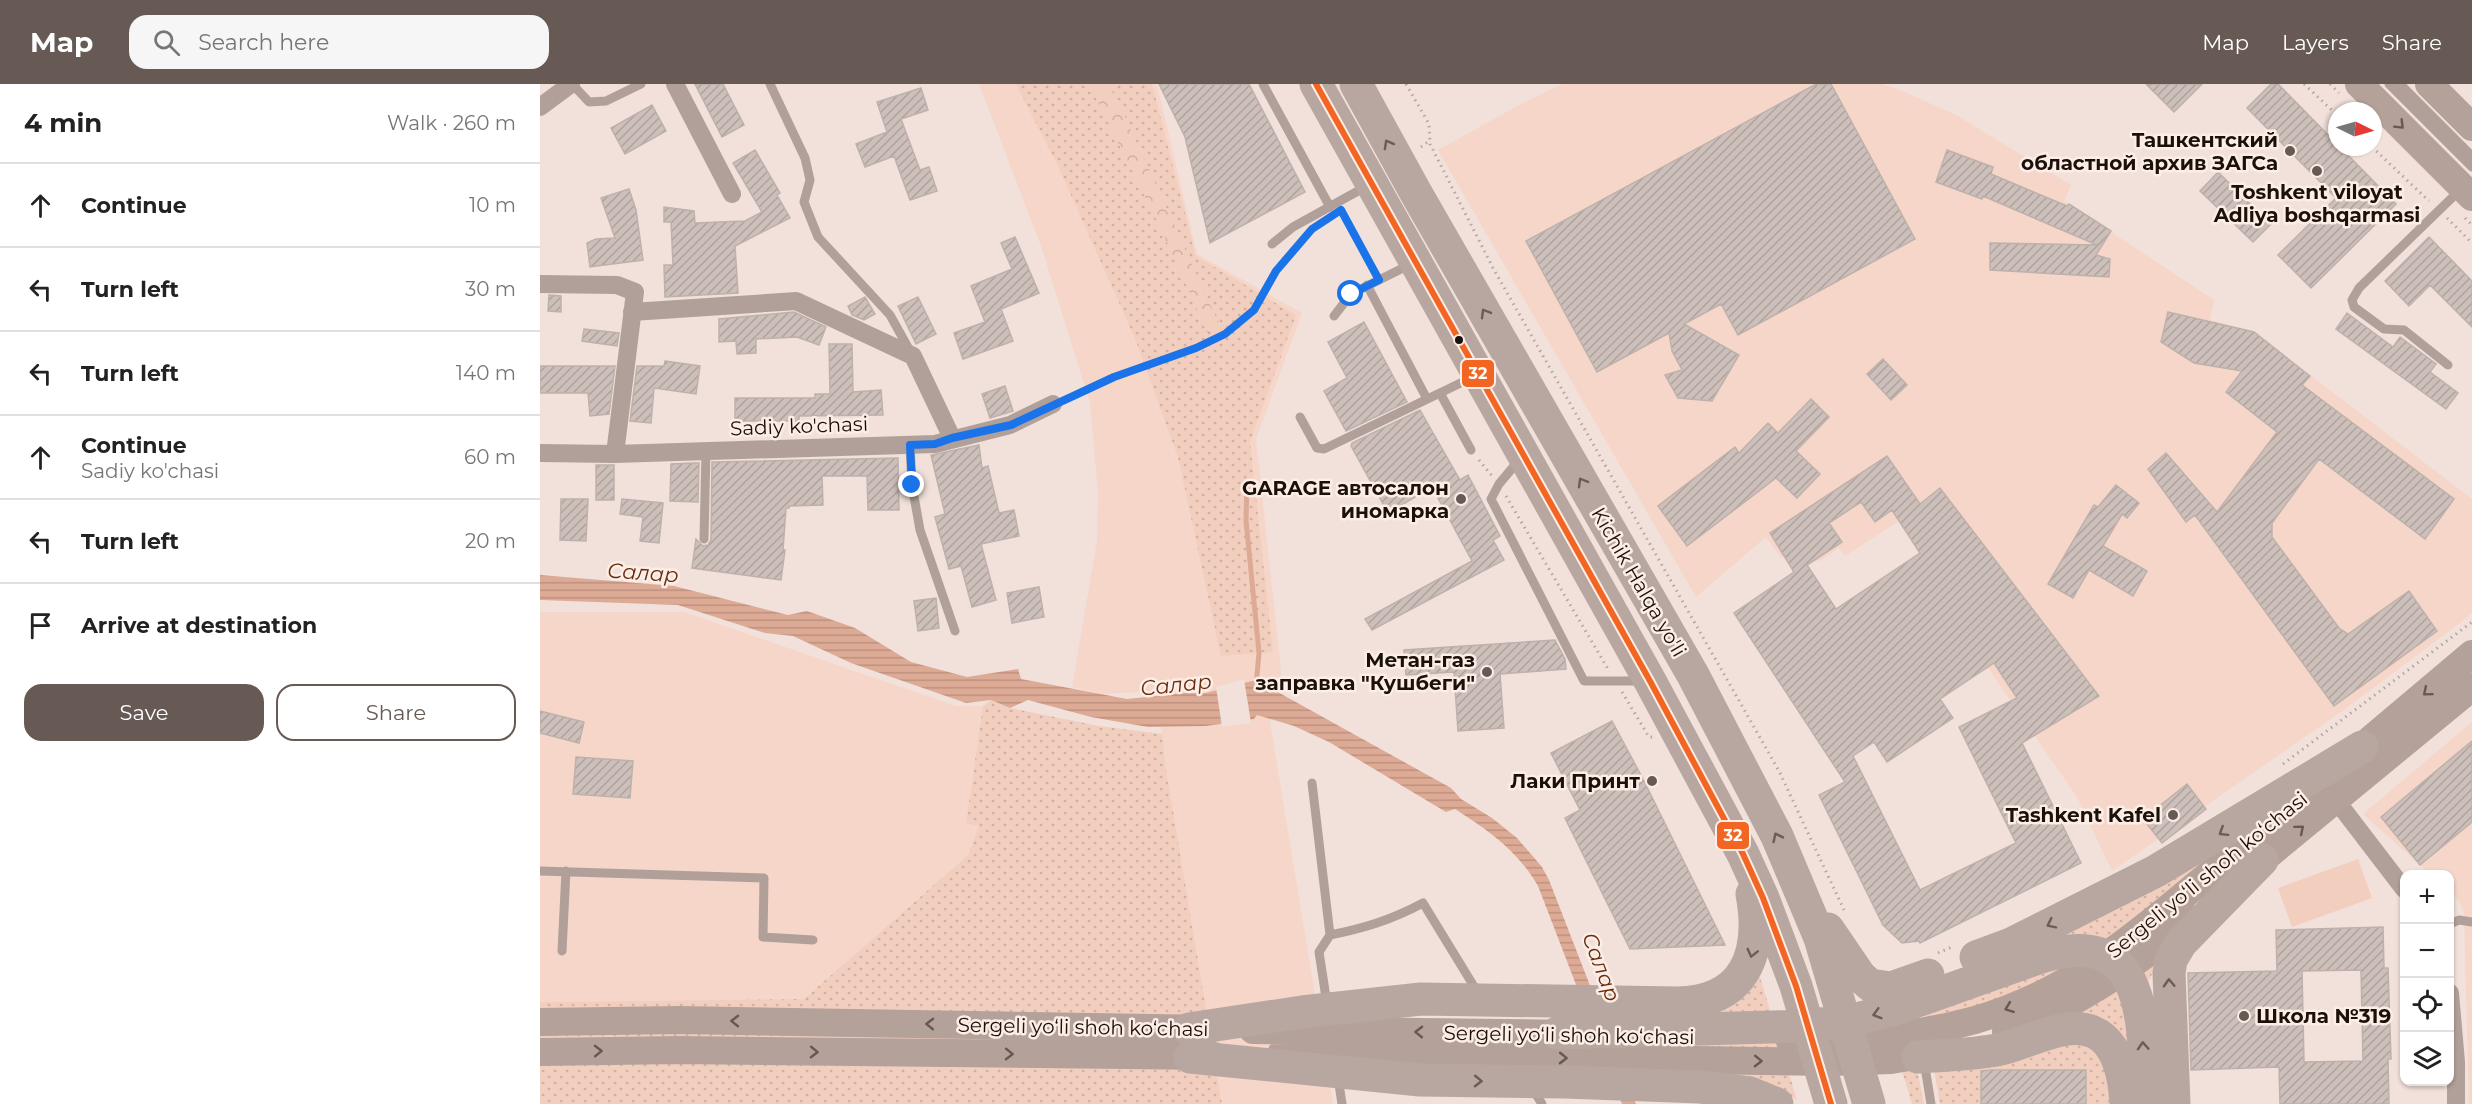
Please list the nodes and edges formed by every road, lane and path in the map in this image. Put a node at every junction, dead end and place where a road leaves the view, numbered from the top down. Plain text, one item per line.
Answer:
1 (571, 84) edge
2 (641, 84) edge
3 (675, 84) edge
4 (770, 84) edge
5 (1263, 84) edge
6 (1316, 84) edge
7 (1406, 84) edge
8 (2304, 84) edge
9 (2359, 84) edge
10 (2389, 84) edge
11 (2400, 84) edge
12 (2429, 84) edge
13 (1363, 90) edge
14 (540, 107) edge
15 (2328, 107) edge
16 (2472, 127) edge
17 (1421, 147) dead end
18 (2381, 156) edge
19 (2472, 156) edge
20 (1372, 183) junction
21 (2469, 184) edge
22 (732, 194) dead end
23 (1333, 206) junction
24 (2439, 211) junction
25 (1312, 229) dead end
26 (2472, 243) edge
27 (1272, 244) dead end
28 (1415, 261) junction
29 (1379, 280) junction
30 (540, 284) edge
31 (1367, 285) junction
32 (632, 312) junction
33 (1334, 316) dead end
34 (913, 356) junction
35 (1510, 357) junction
36 (2448, 365) dead end
37 (1479, 374) junction
38 (1440, 393) junction
39 (1427, 399) junction
40 (1053, 405) joint
41 (1300, 417) dead end
42 (952, 438) junction
43 (910, 445) junction
44 (1471, 450) joint
45 (706, 451) junction
46 (540, 453) edge
47 (615, 454) junction
48 (1524, 455) junction
49 (1499, 484) junction
50 (704, 539) dead end
51 (2472, 622) edge
52 (955, 631) dead end
53 (2472, 654) edge
54 (1616, 681) junction
55 (1650, 681) junction
56 (2472, 687) edge
57 (1657, 737) dead end
58 (2362, 747) junction
59 (2282, 764) dead end
60 (1312, 783) dead end
61 (2329, 790) junction
62 (1743, 854) junction
63 (2262, 860) junction
64 (540, 871) edge
65 (566, 871) junction
66 (2400, 885) edge
67 (1802, 890) junction
68 (2472, 922) edge
69 (2454, 923) edge
70 (1330, 935) junction
71 (813, 940) dead end
72 (1955, 945) dead end
73 (562, 951) dead end
74 (1927, 966) junction
75 (2064, 1006) junction
76 (1490, 1015) dead end
77 (1917, 1015) dead end
78 (540, 1022) edge
79 (1496, 1025) dead end
80 (2453, 1032) edge
81 (1557, 1033) junction
82 (1918, 1041) junction
83 (1189, 1043) junction
84 (540, 1052) edge
85 (1519, 1064) dead end
86 (1524, 1074) dead end
87 (1342, 1104) edge
88 (1542, 1104) edge
89 (1777, 1104) edge
90 (1831, 1104) edge
91 (1869, 1104) edge
92 (1931, 1104) edge
93 (2126, 1104) edge
94 (2146, 1104) edge
95 (2174, 1104) edge
96 (2456, 1104) edge

1 - 2 lane
1 - 14 street
3 - 22 street
4 - 34 lane
5 - 23 lane
6 - 20 highway, Kichik Halqa yo'li
7 - 17 path
8 - 15 path
9 -> 21 main road
10 - 21 lane
11 - 19 lane
12 - 16 main road
35 -> 13 highway, Kichik Halqa yo'li
18 - 24 path
20 - 23 lane
20 - 28 highway, Kichik Halqa yo'li
21 - 24 lane
23 - 27 lane
23 - 29 path
24 - 26 path
24 - 36 lane
25 - 40 path
28 - 29 lane
28 - 37 highway, Kichik Halqa yo'li
29 - 31 lane
30 - 32 street
31 - 33 lane
31 - 39 lane
32 - 34 street
32 - 47 street
34 - 42 street
35 - 37 highway
67 -> 35 highway, Kichik Halqa yo'li
37 - 38 lane
37 - 48 highway, Kichik Halqa yo'li
38 - 39 lane
38 - 44 lane
39 - 41 lane
40 - 42 street, Sadiy ko'chasi
42 - 43 street, Sadiy ko'chasi
43 - 45 street, Sadiy ko'chasi
43 - 52 lane
44 - 49 path
45 - 47 street, Sadiy ko'chasi
45 - 50 lane
46 - 47 street, Sadiy ko'chasi
48 - 49 lane
48 - 55 highway, Kichik Halqa yo'li
49 - 54 path
49 - 54 lane
51 - 59 path
53 -> 58 main road, Sergeli yo‘li shoh ko‘chasi
54 - 55 lane
54 - 57 path
55 - 62 highway, Kichik Halqa yo'li
56 - 61 main road, Sergeli yo‘li shoh ko‘chasi
58 - 61 main road, Sergeli yo‘li shoh ko‘chasi
58 -> 74 highway
60 - 70 lane
63 -> 61 main road, Sergeli yo‘li shoh ko‘chasi
61 - 66 street
61 - 75 main road, Sergeli yo‘li shoh ko‘chasi
62 -> 83 highway
62 - 90 highway, Kichik Halqa yo'li
63 - 75 main road, Sergeli yo‘li shoh ko‘chasi
95 -> 63 highway
64 - 65 lane
65 - 71 lane
65 - 73 lane
67 - 74 highway
67 - 91 highway, Kichik Halqa yo'li
68 - 69 lane
70 - 76 lane
70 - 87 lane
72 - 74 path
74 - 77 lane
75 -> 81 main road, Sergeli yo‘li shoh ko‘chasi
75 - 82 highway
75 - 93 highway
83 -> 78 main road, Sergeli yo‘li shoh ko‘chasi
79 - 85 lane
80 - 96 street
81 -> 83 main road, Sergeli yo‘li shoh ko‘chasi
94 -> 81 highway
83 -> 82 main road, Sergeli yo‘li shoh ko‘chasi
82 - 92 lane
84 -> 83 main road, Sergeli yo‘li shoh ko‘chasi
83 -> 89 highway
86 - 88 lane

